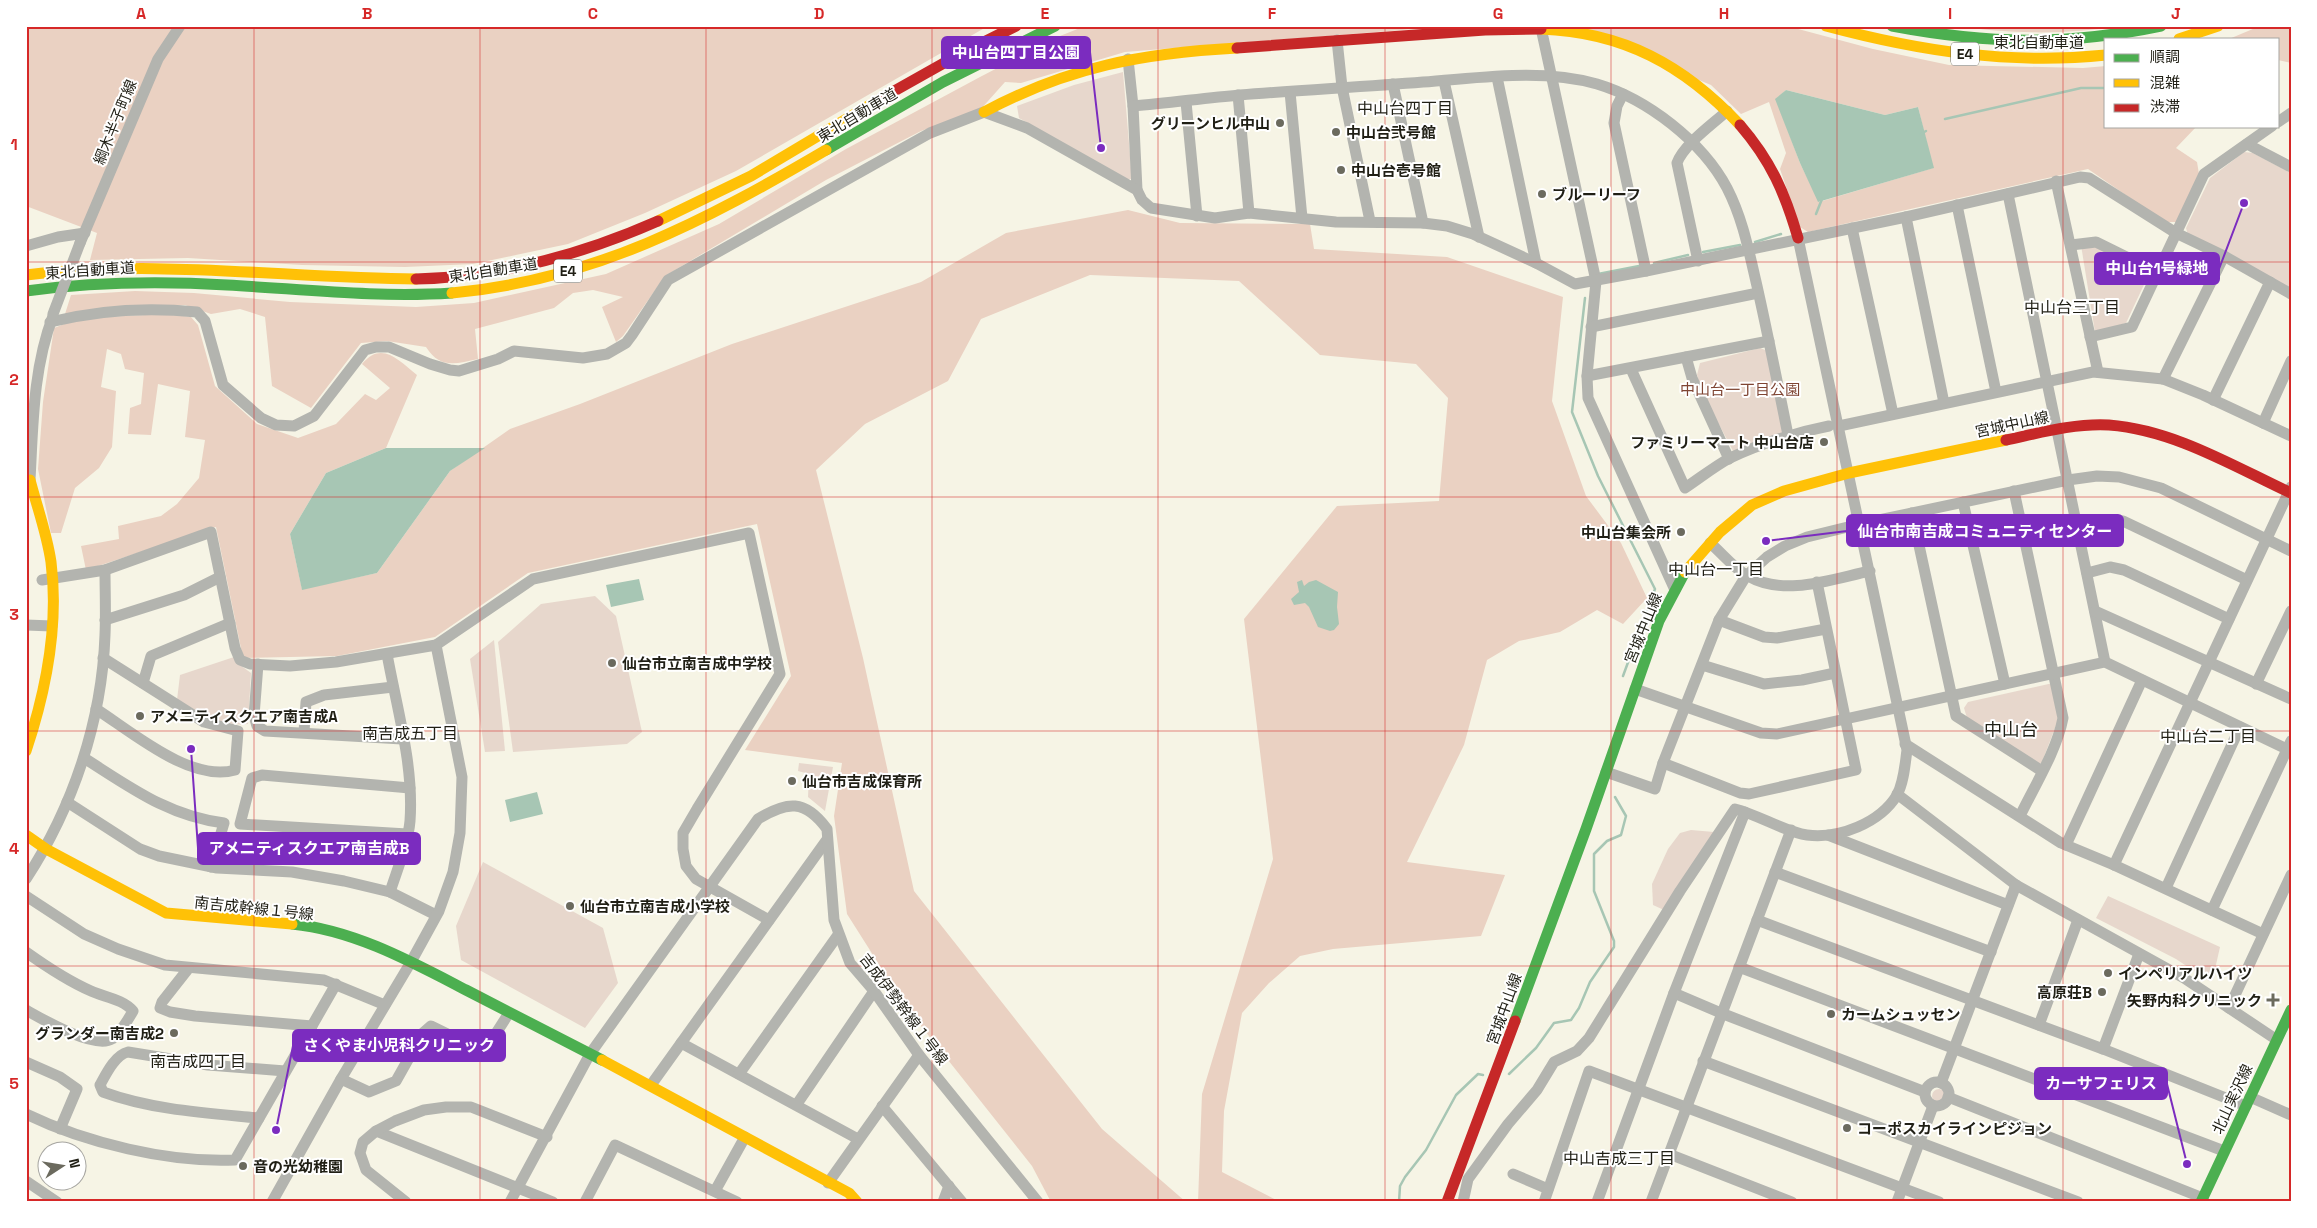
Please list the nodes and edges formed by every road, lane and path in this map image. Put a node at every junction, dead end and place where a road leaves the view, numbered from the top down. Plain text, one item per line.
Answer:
1 (180, 26) edge
2 (1016, 26) edge
3 (1055, 26) edge
4 (1826, 26) edge
5 (1892, 26) edge
6 (2161, 26) edge
7 (2218, 26) edge
8 (1542, 28) edge
9 (2182, 38) edge
10 (1337, 40) junction
11 (2104, 55) edge
12 (1128, 59) junction
13 (1550, 76) junction
14 (1497, 77) junction
15 (1444, 81) junction
16 (1393, 84) junction
17 (1342, 87) junction
18 (1290, 92) junction
19 (1623, 94) junction
20 (1238, 95) junction
21 (1186, 102) junction
22 (1133, 106) junction
23 (1727, 110) junction
24 (984, 112) junction
25 (2291, 113) edge
26 (2280, 121) edge
27 (2269, 128) edge
28 (1692, 143) junction
29 (2248, 144) junction
30 (2291, 168) edge
31 (2056, 181) junction
32 (1136, 190) junction
33 (2008, 194) junction
34 (1957, 205) junction
35 (1249, 213) junction
36 (1197, 216) junction
37 (1906, 217) junction
38 (1302, 218) junction
39 (1370, 221) junction
40 (1423, 222) junction
41 (1852, 228) junction
42 (2176, 233) junction
43 (1479, 237) junction
44 (82, 238) junction
45 (1798, 238) junction
46 (2071, 245) junction
47 (26, 246) edge
48 (1748, 249) junction
49 (2224, 256) junction
50 (1698, 261) junction
51 (1536, 263) junction
52 (1646, 271) junction
53 (2157, 272) junction
54 (26, 275) edge
55 (1596, 281) junction
56 (2270, 282) junction
57 (26, 291) edge
58 (1758, 293) junction
59 (2291, 294) edge
60 (52, 318) junction
61 (1591, 327) junction
62 (2090, 337) junction
63 (1769, 341) junction
64 (1686, 358) junction
65 (2291, 360) edge
66 (1631, 369) junction
67 (2098, 372) junction
68 (1587, 376) junction
69 (2164, 380) junction
70 (2046, 381) junction
71 (1996, 392) junction
72 (31, 399) edge
73 (2213, 400) junction
74 (1944, 403) junction
75 (1893, 414) junction
76 (2263, 423) junction
77 (1834, 426) junction
78 (2056, 429) junction
79 (1788, 435) junction
80 (2291, 436) edge
81 (1729, 459) junction
82 (1849, 474) junction
83 (30, 480) joint
84 (2068, 480) junction
85 (2014, 491) junction
86 (2290, 491) edge
87 (1964, 502) junction
88 (1912, 513) junction
89 (1860, 524) junction
90 (2078, 527) junction
91 (2265, 539) junction
92 (1710, 543) junction
93 (2291, 551) edge
94 (105, 570) junction
95 (1870, 571) junction
96 (2087, 573) junction
97 (1746, 576) junction
98 (220, 577) junction
99 (47, 579) junction
100 (2247, 580) junction
101 (1817, 582) junction
102 (1675, 590) junction
103 (2095, 611) junction
104 (2291, 611) edge
105 (2229, 619) junction
106 (105, 620) junction
107 (1719, 620) junction
108 (230, 623) junction
109 (26, 625) edge
110 (47, 626) junction
111 (1826, 629) junction
112 (436, 645) junction
113 (387, 654) junction
114 (103, 658) junction
115 (2106, 662) junction
116 (2209, 662) junction
117 (258, 664) junction
118 (1702, 664) junction
119 (1835, 673) junction
120 (2054, 674) junction
121 (2142, 680) junction
122 (143, 683) junction
123 (2005, 684) junction
124 (2256, 684) junction
125 (393, 687) junction
126 (1635, 689) junction
127 (1951, 696) junction
128 (2291, 699) edge
129 (2190, 703) junction
130 (1686, 706) junction
131 (1898, 707) junction
132 (96, 709) junction
133 (1844, 719) junction
134 (2240, 726) junction
135 (26, 728) edge
136 (304, 732) junction
137 (402, 739) junction
138 (1906, 744) junction
139 (2290, 747) edge
140 (26, 751) edge
141 (84, 758) junction
142 (1663, 763) junction
143 (2042, 771) junction
144 (1606, 772) junction
145 (410, 788) junction
146 (1897, 794) junction
147 (67, 802) junction
148 (1745, 812) junction
149 (2020, 816) junction
150 (1791, 830) junction
151 (407, 834) junction
152 (26, 835) edge
153 (1828, 836) junction
154 (826, 841) junction
155 (2066, 845) junction
156 (46, 849) junction
157 (2114, 865) junction
158 (211, 867) junction
159 (1775, 872) junction
160 (2291, 875) edge
161 (26, 879) edge
162 (2016, 885) junction
163 (709, 888) junction
164 (2166, 888) junction
165 (390, 892) junction
166 (26, 896) edge
167 (2008, 905) junction
168 (2212, 910) junction
169 (436, 915) junction
170 (769, 920) junction
171 (1756, 920) junction
172 (2078, 920) junction
173 (2263, 934) junction
174 (838, 935) junction
175 (26, 952) edge
176 (1991, 952) junction
177 (2139, 954) junction
178 (412, 962) junction
179 (1739, 967) junction
180 (188, 969) junction
181 (336, 984) junction
182 (874, 990) junction
183 (1674, 993) junction
184 (1973, 1000) junction
185 (385, 1005) junction
186 (2229, 1008) junction
187 (26, 1010) edge
188 (2291, 1010) edge
189 (509, 1013) junction
190 (1721, 1013) junction
191 (2039, 1024) junction
192 (312, 1026) junction
193 (2277, 1040) junction
194 (681, 1043) junction
195 (1954, 1047) junction
196 (2103, 1049) junction
197 (590, 1054) junction
198 (919, 1055) junction
199 (1703, 1061) junction
200 (26, 1062) edge
201 (285, 1071) junction
202 (739, 1074) junction
203 (341, 1078) junction
204 (1941, 1083) junction
205 (651, 1085) junction
206 (1638, 1089) junction
207 (1925, 1092) junction
208 (1948, 1097) junction
209 (2248, 1102) junction
210 (796, 1104) junction
211 (882, 1106) junction
212 (1933, 1106) junction
213 (1685, 1107) junction
214 (26, 1114) edge
215 (2291, 1115) edge
216 (259, 1118) junction
217 (60, 1129) junction
218 (376, 1131) junction
219 (547, 1137) junction
220 (745, 1138) junction
221 (858, 1139) junction
222 (1919, 1142) junction
223 (2224, 1151) junction
224 (1669, 1154) junction
225 (1513, 1174) dead end
226 (26, 1181) edge
227 (828, 1183) junction
228 (949, 1186) junction
229 (517, 1188) junction
230 (1902, 1188) junction
231 (1548, 1189) junction
232 (715, 1191) junction
233 (2202, 1200) edge
234 (57, 1202) edge
235 (272, 1202) edge
236 (406, 1202) edge
237 (510, 1202) edge
238 (553, 1202) edge
239 (585, 1202) edge
240 (737, 1202) edge
241 (857, 1202) edge
242 (943, 1202) edge
243 (962, 1202) edge
244 (1038, 1202) edge
245 (1447, 1202) edge
246 (1463, 1202) edge
247 (1544, 1202) edge
248 (1597, 1202) edge
249 (1651, 1202) edge
250 (1792, 1202) edge
251 (1897, 1202) edge
252 (1939, 1202) edge
253 (2078, 1202) edge

1 - 44 street, 綱木半子町線
2 - 54 main road, 東北自動車道 / E4
3 - 57 main road, 東北自動車道 / E4
4 - 11 main road, 東北自動車道 / E4
5 - 6 main road, 東北自動車道 / E4
7 - 9 main road
8 - 10 main road
8 - 13 street
8 - 23 main road
10 - 12 main road
10 - 17 street
12 - 22 street
12 - 24 main road
13 - 14 street
13 - 19 street
13 - 55 street
14 - 15 street
14 - 51 street
15 - 16 street
15 - 43 street
16 - 17 street
16 - 40 street
17 - 18 street
17 - 39 street
18 - 20 street
18 - 38 street
19 - 28 street
19 - 52 street
20 - 21 street
20 - 35 street
21 - 22 street
21 - 36 street
22 - 32 street
23 - 28 street
23 - 45 main road
24 - 32 street
24 - 60 street
25 - 26 street
27 - 29 street
28 - 48 street
28 - 50 street
29 - 30 street
29 - 42 street
31 - 33 street
31 - 42 street
31 - 46 street
32 - 36 street
33 - 34 street
33 - 70 street
34 - 37 street
34 - 71 street
35 - 36 street
35 - 38 street
37 - 41 street
37 - 74 street
38 - 39 street
39 - 40 street
40 - 43 street
41 - 45 street
41 - 75 street
42 - 49 street
42 - 53 street
43 - 51 street
44 - 47 street
44 - 60 street, 綱木半子町線, bridge
45 - 48 street
45 - 77 street
46 - 53 street
46 - 62 street
48 - 50 street
48 - 58 street
49 - 56 street
49 - 69 street
50 - 52 street
51 - 55 street
52 - 55 street
53 - 62 street
55 - 61 street
56 - 59 street
56 - 73 street
58 - 61 street
58 - 63 street
60 - 72 street, 綱木半子町線
61 - 68 street
62 - 67 street
63 - 64 street
63 - 79 street
64 - 66 street
64 - 81 street
65 - 76 street
66 - 68 street
66 - 81 street
67 - 69 street
67 - 70 street
68 - 102 street
69 - 73 street
70 - 71 street
70 - 78 street
71 - 74 street
72 - 83 street, 綱木半子町線
73 - 76 street
74 - 75 street
75 - 77 street
76 - 80 street
77 - 79 street
77 - 82 street
78 - 82 main road, 宮城中山線
78 - 84 street
78 - 86 main road, 宮城中山線
79 - 81 street
82 - 89 street
82 - 92 main road, 宮城中山線
83 - 99 main road
84 - 85 street
84 - 90 street
84 - 91 street
85 - 87 street
85 - 120 street
86 - 91 street
87 - 88 street
87 - 123 street
88 - 89 street
88 - 127 street
89 - 95 street
89 - 97 street
90 - 96 street
90 - 100 street
91 - 93 street
91 - 100 street
92 - 97 street
92 - 102 main road, 宮城中山線
94 - 98 street
94 - 99 street
94 - 106 street
95 - 101 street
95 - 131 street
96 - 103 street
96 - 105 street
97 - 101 street
97 - 107 street
98 - 106 street
98 - 108 street
99 - 110 main road
100 - 105 street
101 - 111 street
102 - 126 main road, 宮城中山線
103 - 115 street
103 - 116 street
104 - 124 street
105 - 116 street
106 - 114 street
107 - 111 street
107 - 118 street
108 - 117 street
108 - 122 street
109 - 110 street
110 - 135 main road
110 - 140 main road
111 - 119 street
112 - 113 street
112 - 163 street
112 - 169 street
113 - 117 street
113 - 125 street
114 - 122 street
114 - 132 street
115 - 120 street
115 - 121 street
116 - 124 street
116 - 129 street
117 - 136 street
118 - 119 street
118 - 130 street
119 - 133 street
120 - 123 street
120 - 143 street
121 - 129 street
121 - 155 street
122 - 132 street
123 - 127 street
124 - 128 street
125 - 136 street
125 - 137 street
126 - 130 street
126 - 144 main road, 宮城中山線
127 - 131 street
127 - 143 street
129 - 134 street
129 - 157 street
130 - 133 street
130 - 142 street
131 - 133 street
131 - 138 street
132 - 141 street
133 - 142 street
134 - 139 street
134 - 164 street
136 - 137 street
137 - 145 street
138 - 146 street
138 - 149 street
139 - 168 street
141 - 147 street
141 - 158 street
142 - 144 street
143 - 149 street
144 - 245 main road, 宮城中山線
145 - 151 street
145 - 151 street
146 - 153 street
146 - 162 street
147 - 156 street
147 - 158 street
148 - 150 street
148 - 183 street
148 - 246 street
149 - 155 street
150 - 153 street
150 - 159 street
151 - 165 street
152 - 156 main road, 南吉成幹線１号線
153 - 167 street
154 - 163 street, 吉成伊勢幹線１号線
154 - 170 street
154 - 174 street, 吉成伊勢幹線１号線
155 - 157 street
156 - 161 street
156 - 178 main road, 南吉成幹線１号線
157 - 164 street
158 - 165 street
159 - 171 street
159 - 176 street
160 - 173 street
162 - 167 street
162 - 172 street
163 - 170 street
163 - 197 street, 吉成伊勢幹線１号線
164 - 168 street
165 - 169 street
166 - 180 street
167 - 176 street
168 - 173 street
169 - 178 street
170 - 194 street
171 - 179 street
171 - 184 street
172 - 177 street
172 - 191 street
173 - 186 street
174 - 182 street, 吉成伊勢幹線１号線
174 - 202 street
175 - 187 street
176 - 184 street
177 - 186 street
177 - 196 street
178 - 185 street
178 - 189 main road, 南吉成幹線１号線
179 - 190 street
179 - 195 street
180 - 181 street
180 - 192 street
181 - 185 street
181 - 192 street
182 - 198 street, 吉成伊勢幹線１号線
182 - 210 street
183 - 190 street
183 - 206 street
184 - 191 street
184 - 195 street
185 - 203 street
186 - 193 street
188 - 193 main road, 北山実沢線
189 - 197 main road, 南吉成幹線１号線
189 - 203 street
190 - 199 street
190 - 207 street
191 - 196 street
192 - 201 street
193 - 209 main road, 北山実沢線
194 - 202 street
194 - 205 street
195 - 204 street
195 - 223 street
196 - 209 street
197 - 205 main road, 南吉成幹線１号線
197 - 219 street, 吉成伊勢幹線１号線
198 - 211 street
198 - 244 street, 吉成伊勢幹線１号線
199 - 213 street
199 - 222 street
200 - 217 street
201 - 216 street
201 - 216 street
202 - 210 street
203 - 235 street
204 - 207 street
204 - 208 street
205 - 220 main road, 南吉成幹線１号線
206 - 213 street
206 - 231 street
206 - 248 street
207 - 212 street
208 - 212 street
208 - 233 street
209 - 215 street
209 - 223 main road, 北山実沢線
210 - 221 street
211 - 221 street
211 - 228 street
212 - 222 street
213 - 224 street
213 - 230 street
214 - 217 street
216 - 217 street
218 - 219 street
218 - 229 street
218 - 236 street
219 - 229 street, 吉成伊勢幹線１号線
220 - 227 main road, 南吉成幹線１号線
220 - 232 street
221 - 227 street
222 - 230 street
222 - 253 street
223 - 233 main road, 北山実沢線
224 - 249 street
224 - 250 street
225 - 231 street
226 - 234 street
227 - 241 main road, 南吉成幹線１号線
228 - 242 street
228 - 243 street
229 - 237 street, 吉成伊勢幹線１号線
229 - 238 street
230 - 251 street
230 - 252 street
231 - 247 street
232 - 239 street
232 - 240 street

